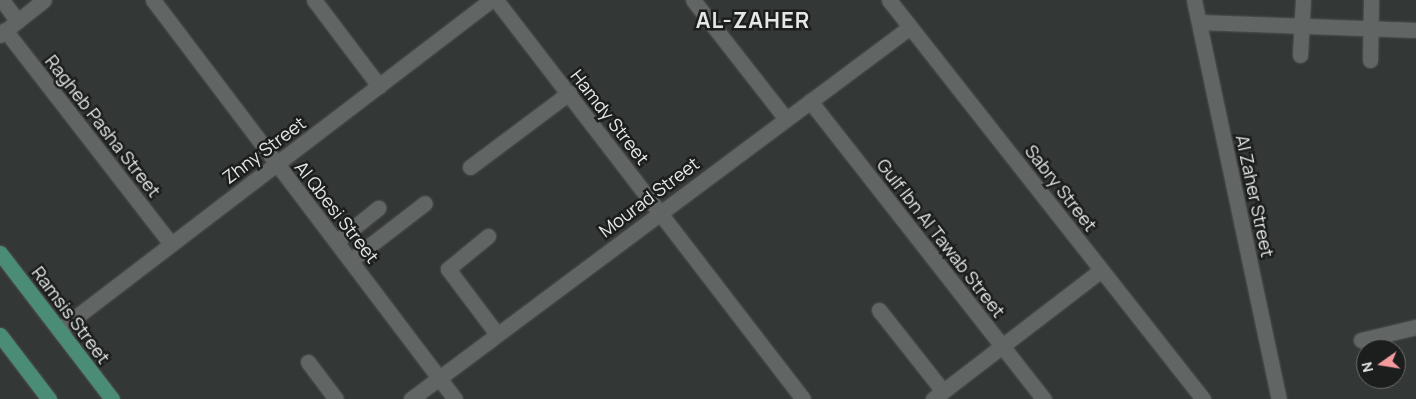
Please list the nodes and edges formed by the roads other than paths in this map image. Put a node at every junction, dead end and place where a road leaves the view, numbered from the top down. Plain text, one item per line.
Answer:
1 (2, 0) edge
2 (44, 0) edge
3 (153, 0) edge
4 (314, 0) edge
5 (492, 0) edge
6 (496, 0) edge
7 (693, 0) edge
8 (889, 0) edge
9 (1194, 0) edge
10 (1303, 0) edge
11 (1372, 0) edge
12 (1199, 22) junction
13 (910, 26) junction
14 (1302, 26) junction
15 (1371, 28) junction
16 (8, 29) edge
17 (1416, 30) edge
18 (1300, 55) dead end
19 (1370, 60) dead end
20 (379, 86) junction
21 (569, 93) junction
22 (810, 101) junction
23 (786, 119) junction
24 (276, 164) junction
25 (470, 167) dead end
26 (425, 203) dead end
27 (378, 208) dead end
28 (660, 212) junction
29 (488, 236) dead end
30 (337, 241) junction
31 (172, 244) junction
32 (0, 253) edge
33 (351, 260) junction
34 (1101, 270) junction
35 (879, 310) dead end
36 (1416, 327) edge
37 (59, 330) junction
38 (497, 334) junction
39 (0, 335) edge
40 (1365, 339) edge
41 (1002, 346) junction
42 (308, 362) dead end
43 (439, 378) junction
44 (938, 395) edge
45 (49, 399) edge
46 (112, 399) edge
47 (336, 399) edge
48 (411, 399) edge
49 (455, 399) edge
50 (803, 399) edge
51 (1044, 399) edge
52 (1203, 399) edge
53 (1279, 399) edge

1 - 16 street, Ragheb Pasha Street
2 - 16 street
3 - 24 street, Al Qbesi Street
4 - 20 street
5 - 20 street, Zhny Street
6 - 21 street, Hamdy Street
7 - 23 street
8 - 13 street, Sabry Street
9 - 12 street, Al Zaher Street
10 - 14 street
11 - 15 street
12 - 14 street
12 - 53 street, Al Zaher Street
13 - 22 street, Mourad Street
13 - 34 street, Sabry Street
14 - 15 street
14 - 18 street
15 - 17 street
15 - 19 street
16 - 31 street, Ragheb Pasha Street
20 - 24 street, Zhny Street
21 - 25 street
21 - 28 street, Hamdy Street
22 - 23 street, Mourad Street
22 - 41 street, Gulf Ibn Al Tawab Street
23 - 28 street, Mourad Street
24 - 30 street, Al Qbesi Street
24 - 31 street, Zhny Street
26 - 33 street
27 - 30 street
28 - 38 street, Mourad Street
28 - 50 street, Hamdy Street
29 - 38 street
30 - 33 street, Al Qbesi Street
31 - 37 street, Zhny Street
32 - 37 main road, Ramsis Street
33 - 43 street, Al Qbesi Street
34 - 41 street
34 - 52 street, Sabry Street
35 - 44 street
36 - 40 street
37 - 46 main road, Ramsis Street
38 - 43 street, Mourad Street
39 - 45 main road
41 - 44 street
41 - 51 street, Gulf Ibn Al Tawab Street
42 - 47 street
43 - 48 street, Mourad Street
43 - 49 street, Al Qbesi Street

